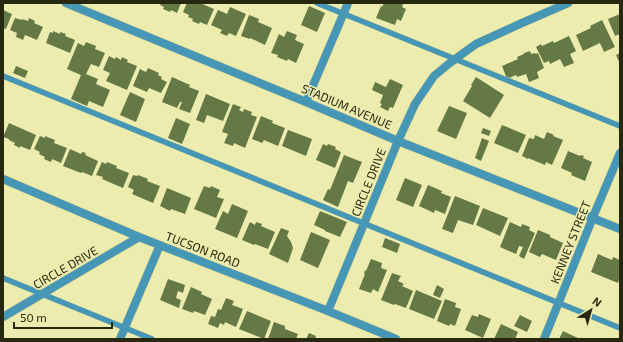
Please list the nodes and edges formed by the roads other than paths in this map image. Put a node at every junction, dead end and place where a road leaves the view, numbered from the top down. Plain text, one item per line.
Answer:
1 (66, 3) edge
2 (316, 3) edge
3 (348, 3) edge
4 (568, 3) edge
5 (343, 14) junction
6 (455, 59) junction
7 (3, 76) edge
8 (306, 102) junction
9 (620, 126) edge
10 (398, 141) junction
11 (620, 153) edge
12 (3, 179) edge
13 (593, 217) junction
14 (364, 223) junction
15 (620, 228) edge
16 (139, 237) junction
17 (160, 245) junction
18 (3, 278) edge
19 (42, 294) junction
20 (558, 303) junction
21 (328, 310) junction
22 (3, 317) edge
23 (125, 328) junction
24 (620, 328) edge
25 (120, 339) edge
26 (152, 339) edge
27 (396, 339) edge
28 (544, 339) edge

1 - 8 street, STADIUM AVENUE
2 - 5 lane
3 - 5 street
4 - 6 street, CIRCLE DRIVE
5 - 6 lane
5 - 8 street
6 - 9 lane
6 - 10 street, CIRCLE DRIVE
7 - 14 lane
8 - 10 street, STADIUM AVENUE
10 - 13 street, STADIUM AVENUE
10 - 14 street, CIRCLE DRIVE
11 - 13 street, KENNEY STREET
12 - 16 street, TUCSON ROAD
13 - 15 street, STADIUM AVENUE
13 - 20 street, KENNEY STREET
14 - 20 lane
14 - 21 street, CIRCLE DRIVE
16 - 17 street, TUCSON ROAD
16 - 19 street, CIRCLE DRIVE
17 - 21 street, TUCSON ROAD
17 - 23 street
18 - 19 lane
19 - 22 street, CIRCLE DRIVE
19 - 23 lane
20 - 24 lane
20 - 28 street, KENNEY STREET
21 - 27 street, TUCSON ROAD
23 - 25 street
23 - 26 lane

